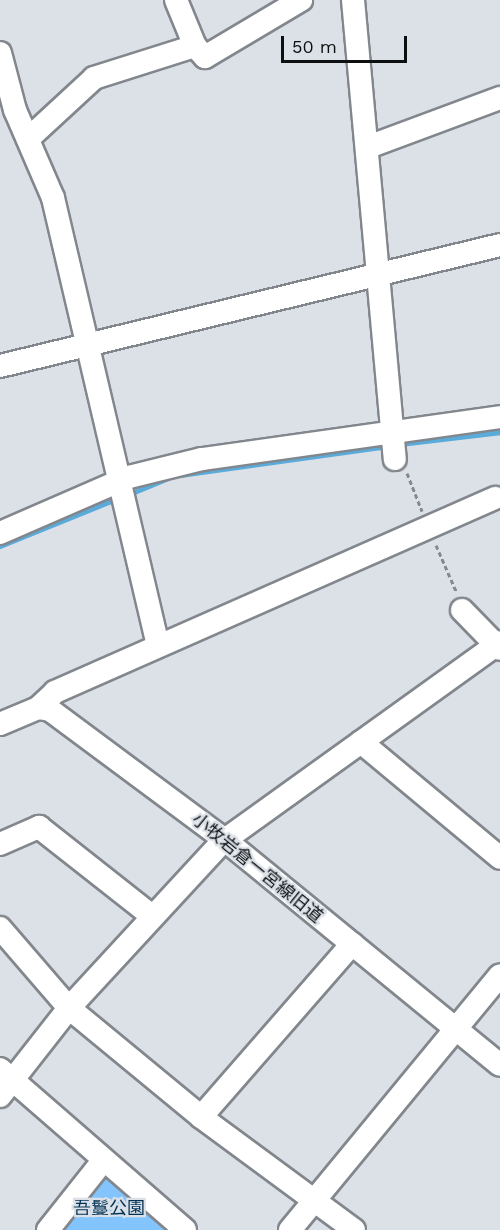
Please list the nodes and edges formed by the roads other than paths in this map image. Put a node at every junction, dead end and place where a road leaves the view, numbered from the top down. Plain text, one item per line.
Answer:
1 (176, 0) edge
2 (301, 0) edge
3 (353, 0) edge
4 (195, 46) junction
5 (0, 53) edge
6 (500, 98) edge
7 (27, 139) junction
8 (368, 147) junction
9 (500, 245) edge
10 (380, 274) junction
11 (85, 344) junction
12 (0, 366) edge
13 (500, 417) edge
14 (394, 446) junction
15 (119, 493) junction
16 (495, 498) dead end
17 (0, 533) edge
18 (462, 610) dead end
19 (158, 645) junction
20 (498, 645) edge
21 (38, 708) junction
22 (0, 724) edge
23 (361, 742) junction
24 (225, 840) junction
25 (0, 844) edge
26 (500, 858) edge
27 (152, 916) junction
28 (0, 928) edge
29 (352, 944) junction
30 (500, 975) edge
31 (69, 1008) junction
32 (455, 1029) junction
33 (500, 1065) edge
34 (4, 1082) edge
35 (201, 1117) junction
36 (102, 1162) junction
37 (314, 1202) junction
38 (48, 1230) edge
39 (185, 1230) edge
40 (291, 1230) edge
41 (354, 1230) edge

1 - 4 street
2 - 4 street
3 - 8 street
4 - 7 street
5 - 7 street
6 - 8 street
7 - 11 street
8 - 10 street
9 - 10 street
10 - 11 street
10 - 14 street
11 - 12 street
11 - 15 street
13 - 14 street
14 - 15 street
15 - 17 street
15 - 19 street
16 - 19 street
18 - 20 street
19 - 21 street
20 - 23 street
21 - 22 street
21 - 24 street, 小牧岩倉一宮線旧道
23 - 24 street
23 - 26 street
24 - 27 street
24 - 29 street, 小牧岩倉一宮線旧道
25 - 27 street
27 - 31 street
28 - 31 street
29 - 32 street, 小牧岩倉一宮線旧道
29 - 35 street
30 - 32 street
31 - 34 street
31 - 35 street
32 - 33 street, 小牧岩倉一宮線旧道
32 - 37 street
34 - 36 street
35 - 37 street
36 - 38 street
36 - 39 street
37 - 40 street
37 - 41 street

